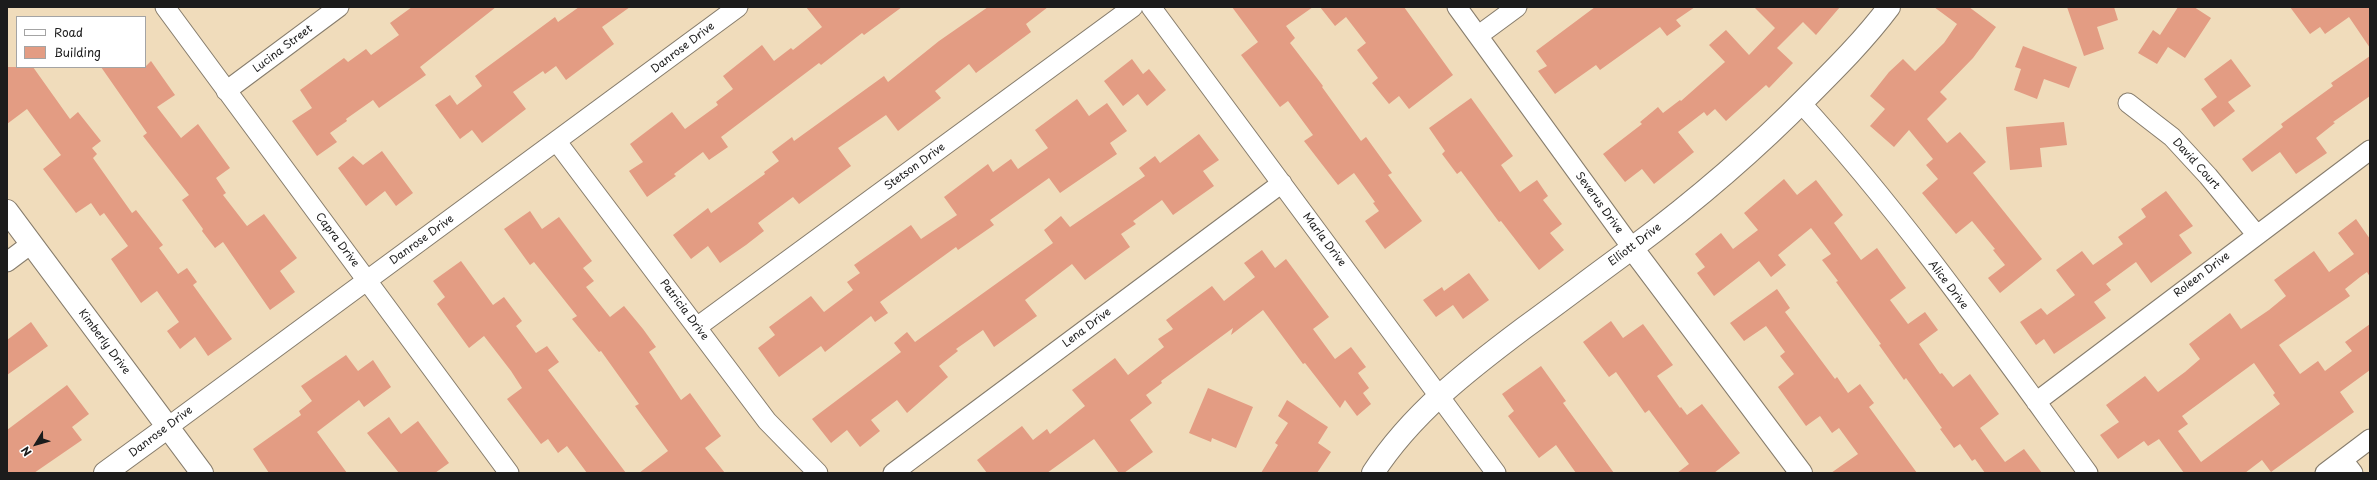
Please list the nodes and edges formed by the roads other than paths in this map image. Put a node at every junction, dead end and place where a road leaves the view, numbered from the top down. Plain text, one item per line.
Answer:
1 (165, 7) edge
2 (339, 7) edge
3 (738, 7) edge
4 (1133, 7) edge
5 (1151, 7) edge
6 (1457, 7) edge
7 (1517, 7) edge
8 (1889, 7) edge
9 (1479, 35) junction
10 (226, 91) junction
11 (1801, 103) junction
12 (2128, 103) dead end
13 (557, 142) junction
14 (2370, 150) edge
15 (1282, 183) junction
16 (7, 211) edge
17 (2256, 234) junction
18 (31, 244) junction
19 (1632, 248) junction
20 (7, 262) edge
21 (367, 280) junction
22 (697, 327) junction
23 (1440, 396) junction
24 (2036, 402) junction
25 (168, 426) junction
26 (2370, 439) edge
27 (2348, 466) edge
28 (105, 473) edge
29 (202, 473) edge
30 (509, 473) edge
31 (818, 473) edge
32 (893, 473) edge
33 (1373, 473) edge
34 (1496, 473) edge
35 (1801, 473) edge
36 (2088, 473) edge
37 (2325, 473) edge

1 - 10 street, Capra Drive
2 - 10 street, Lucina Street
3 - 13 street, Danrose Drive
4 - 22 street, Stetson Drive
5 - 15 street, Marla Drive
6 - 9 street, Severus Drive
7 - 9 street
8 - 11 street, Elliott Drive
9 - 19 street, Severus Drive
10 - 21 street, Capra Drive
11 - 19 street, Elliott Drive
11 - 24 street, Alice Drive
12 - 17 street, David Court
13 - 21 street, Danrose Drive
13 - 22 street, Patricia Drive
14 - 17 street, Roleen Drive
15 - 23 street, Marla Drive
15 - 32 street, Lena Drive
16 - 18 street, Kimberly Drive
17 - 24 street, Roleen Drive
18 - 20 street
18 - 25 street, Kimberly Drive
19 - 23 street, Elliott Drive
19 - 35 street, Severus Drive
21 - 25 street, Danrose Drive
21 - 30 street, Capra Drive
22 - 31 street, Patricia Drive
23 - 33 street, Elliott Drive
23 - 34 street, Marla Drive
24 - 36 street, Alice Drive
25 - 28 street, Danrose Drive
25 - 29 street, Kimberly Drive
26 - 27 street
27 - 37 street

